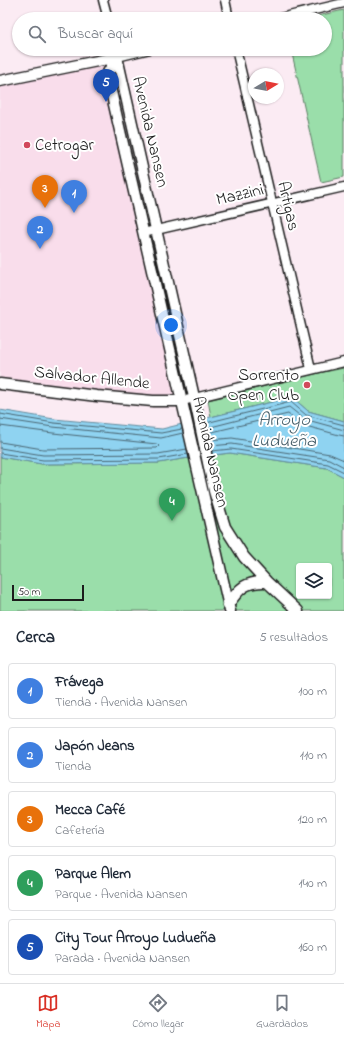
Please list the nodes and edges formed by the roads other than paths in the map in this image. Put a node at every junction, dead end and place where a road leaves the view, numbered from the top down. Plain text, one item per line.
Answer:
1 (104, 0) edge
2 (225, 0) edge
3 (344, 3) edge
4 (107, 12) edge
5 (228, 12) edge
6 (306, 12) edge
7 (103, 56) edge
8 (115, 56) edge
9 (117, 56) edge
10 (238, 56) edge
11 (0, 79) edge
12 (344, 187) edge
13 (272, 203) junction
14 (156, 230) junction
15 (143, 233) junction
16 (344, 362) edge
17 (311, 369) junction
18 (0, 384) edge
19 (194, 398) junction
20 (182, 401) junction
21 (267, 582) junction
22 (229, 608) edge
23 (298, 611) edge

1 - 4 street
2 - 5 street
3 - 6 street
7 - 11 street
8 - 15 street, Avenida Nansen
9 - 14 street, Avenida Nansen
10 - 13 street, Artigas
12 - 13 street, Mazzini
13 - 14 street, Mazzini
13 - 17 street, Artigas
14 - 15 street, Mazzini
14 - 19 street, Avenida Nansen
15 - 20 street, Avenida Nansen
16 - 17 street
17 - 19 street
18 - 20 street, Salvador Allende
19 - 20 street
19 - 21 street, Avenida Nansen
20 - 22 street, Avenida Nansen
21 - 22 street
21 - 23 street, Avenida Nansen

